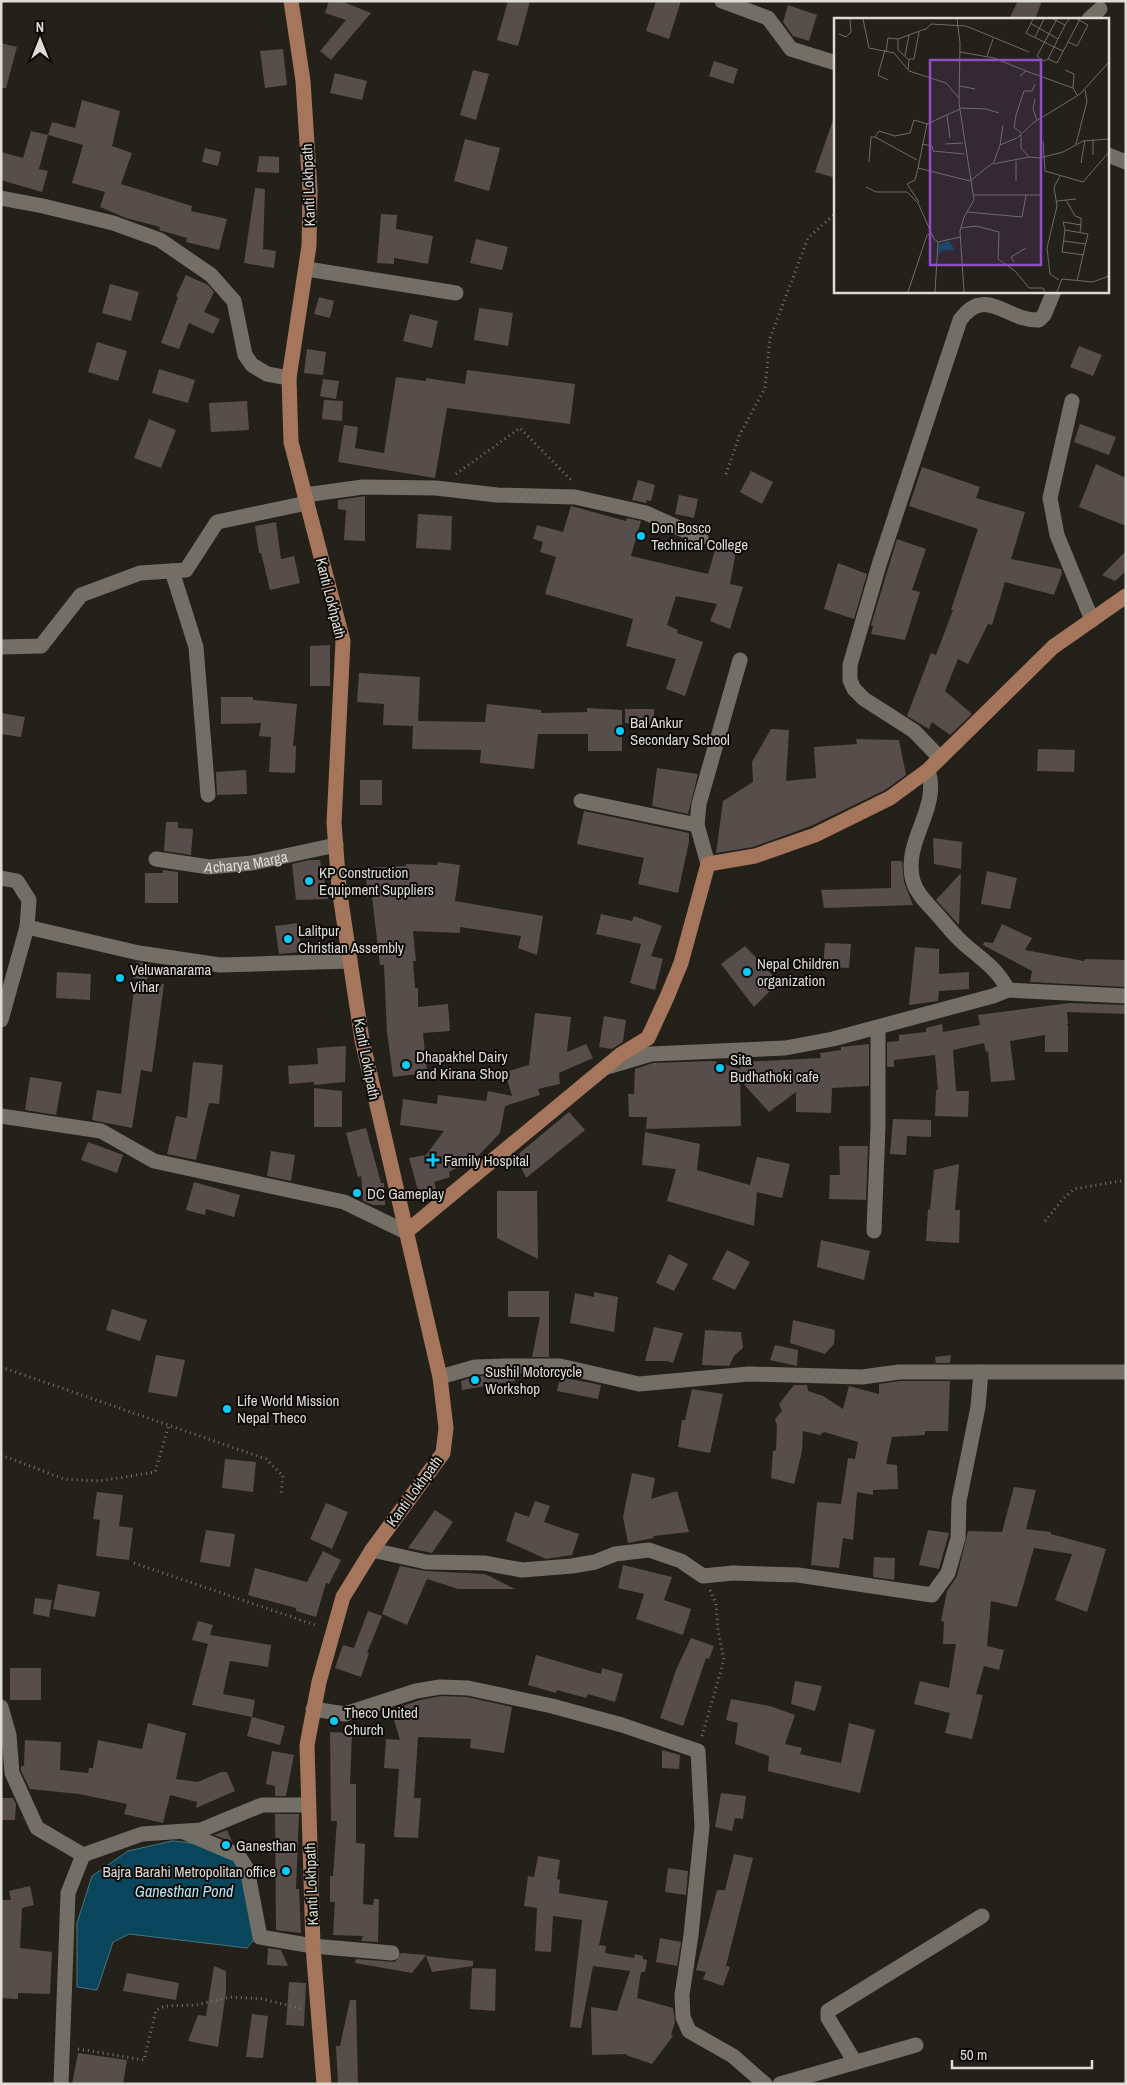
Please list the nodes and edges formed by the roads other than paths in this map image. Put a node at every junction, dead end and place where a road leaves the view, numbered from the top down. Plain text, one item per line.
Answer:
1 (291, 1) edge
2 (722, 1) edge
3 (834, 62) edge
4 (1110, 156) edge
5 (1126, 162) edge
6 (1, 198) edge
7 (307, 269) junction
8 (1054, 292) edge
9 (456, 293) dead end
10 (289, 378) junction
11 (1072, 401) dead end
12 (306, 499) junction
13 (700, 538) dead end
14 (172, 571) junction
15 (1126, 596) edge
16 (1092, 620) junction
17 (1, 647) edge
18 (740, 660) dead end
19 (940, 758) junction
20 (928, 770) junction
21 (208, 795) dead end
22 (581, 801) dead end
23 (697, 825) junction
24 (336, 845) junction
25 (156, 859) dead end
26 (708, 864) junction
27 (1, 878) edge
28 (27, 927) junction
29 (350, 961) junction
30 (1008, 990) junction
31 (1126, 996) edge
32 (1, 1020) edge
33 (878, 1028) junction
34 (607, 1067) junction
35 (1, 1116) edge
36 (406, 1232) junction
37 (874, 1232) dead end
38 (981, 1372) junction
39 (1126, 1372) edge
40 (440, 1377) junction
41 (372, 1550) junction
42 (1, 1707) edge
43 (314, 1709) junction
44 (7, 1774) edge
45 (308, 1805) junction
46 (182, 1831) junction
47 (83, 1854) junction
48 (982, 1916) dead end
49 (314, 1946) junction
50 (392, 1953) dead end
51 (916, 2045) dead end
52 (855, 2062) junction
53 (61, 2084) edge
54 (324, 2084) edge
55 (765, 2084) edge
56 (780, 2084) edge

1 - 7 main road, Kanti Lokhpath
2 - 3 street
4 - 5 street
6 - 10 street
7 - 9 street
7 - 10 main road, Kanti Lokhpath
8 - 19 street
10 - 12 main road, Kanti Lokhpath
11 - 16 street
12 - 13 street
12 - 14 street
12 - 24 main road, Kanti Lokhpath
14 - 17 street
14 - 21 street
15 - 16 main road
16 - 19 main road
18 - 23 street
19 - 20 main road
20 - 26 main road
20 - 30 street
22 - 23 street
23 - 26 street
24 - 25 street, Acharya Marga
24 - 29 main road, Kanti Lokhpath
26 - 34 main road
27 - 28 street
28 - 29 street
28 - 32 street
29 - 36 main road, Kanti Lokhpath
30 - 31 street
30 - 33 street
33 - 34 street
33 - 37 street
34 - 36 main road
35 - 36 street
36 - 40 main road, Kanti Lokhpath
38 - 39 street
38 - 40 street
38 - 41 street
40 - 41 main road, Kanti Lokhpath
41 - 43 main road, Kanti Lokhpath
42 - 44 street
43 - 45 main road, Kanti Lokhpath
43 - 55 street
44 - 47 street
45 - 46 street
45 - 49 main road, Kanti Lokhpath
46 - 47 street
46 - 49 street
47 - 53 street
48 - 52 street
49 - 50 street
49 - 54 main road, Kanti Lokhpath
51 - 52 street
52 - 56 street

